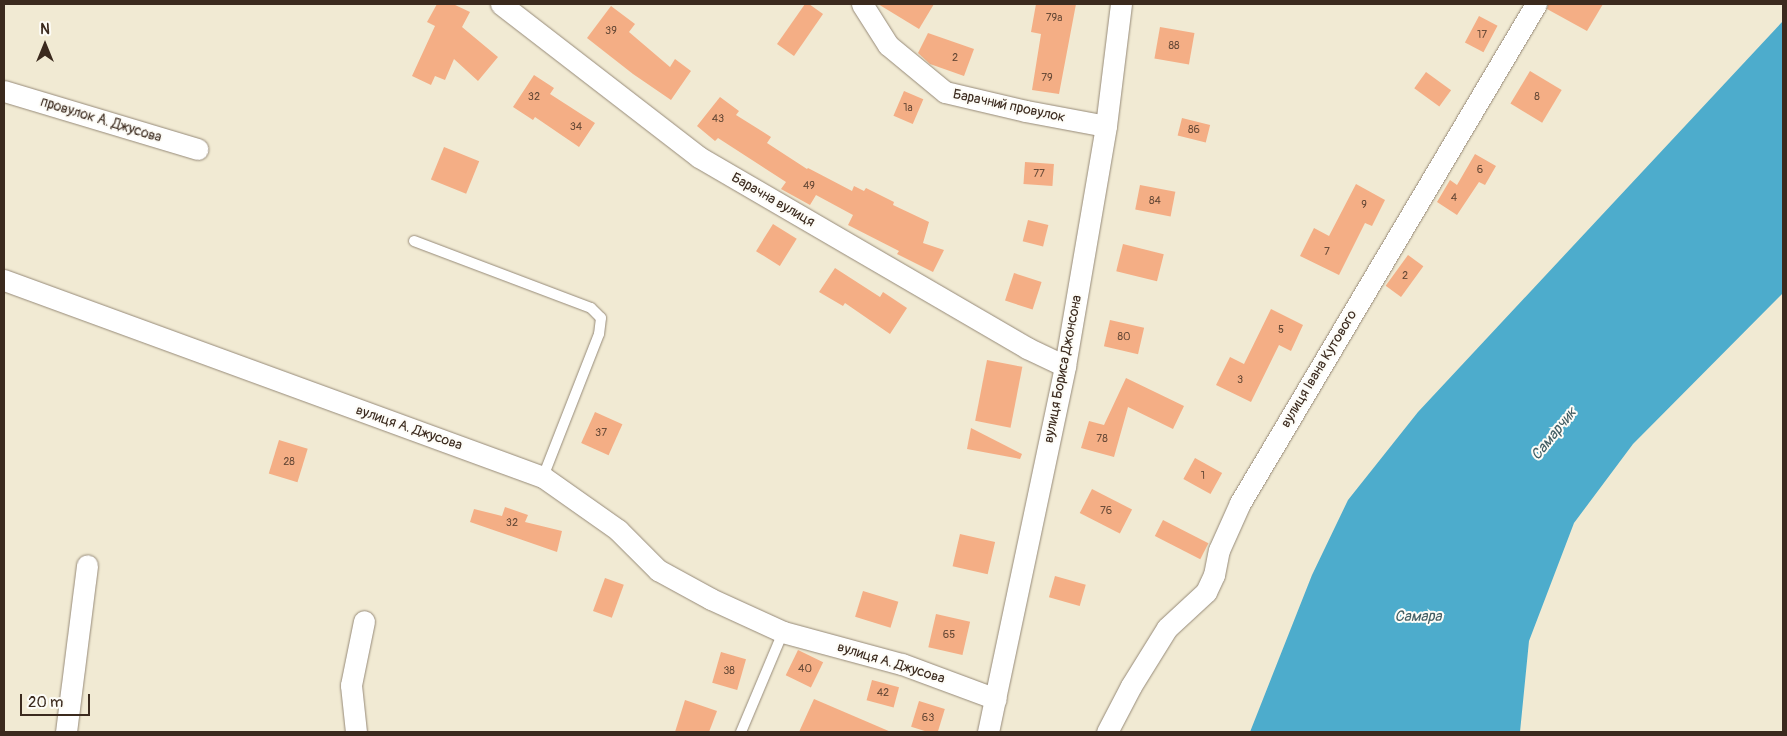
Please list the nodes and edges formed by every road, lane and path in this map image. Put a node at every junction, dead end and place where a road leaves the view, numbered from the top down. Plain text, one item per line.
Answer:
1 (501, 4) edge
2 (862, 4) edge
3 (1121, 4) edge
4 (1536, 4) edge
5 (4, 91) edge
6 (1106, 126) junction
7 (198, 149) dead end
8 (414, 241) dead end
9 (4, 280) edge
10 (1065, 366) junction
11 (543, 477) junction
12 (87, 565) dead end
13 (364, 621) dead end
14 (783, 632) junction
15 (996, 698) junction
16 (66, 732) edge
17 (356, 732) edge
18 (742, 732) edge
19 (988, 732) edge
20 (1106, 732) edge

1 - 10 street, Барачна вулиця
2 - 6 street, Барачний провулок
3 - 6 street, вулиця Бориса Джонсона
4 - 20 street, вулиця Івана Кутового
5 - 7 street, провулок А. Джусова
6 - 10 street, вулиця Бориса Джонсона
8 - 11 lane
9 - 11 street, вулиця А. Джусова
10 - 15 street, вулиця Бориса Джонсона
11 - 14 street, вулиця А. Джусова
12 - 16 street
13 - 17 street
14 - 15 street, вулиця А. Джусова
14 - 18 lane
15 - 19 street, вулиця Бориса Джонсона

